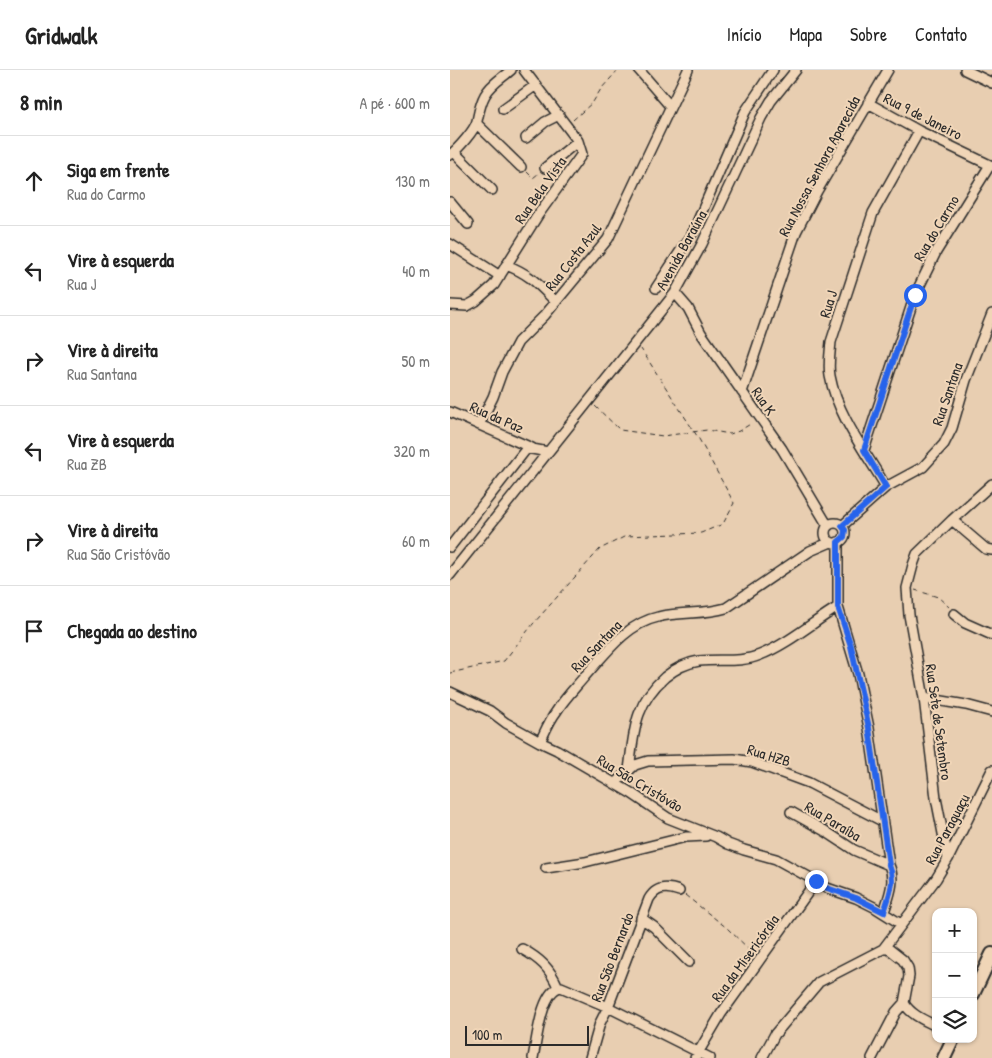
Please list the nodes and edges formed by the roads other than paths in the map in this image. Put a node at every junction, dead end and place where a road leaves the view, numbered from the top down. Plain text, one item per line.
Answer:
1 (511, 70) edge
2 (524, 70) edge
3 (639, 70) edge
4 (688, 70) edge
5 (773, 70) edge
6 (796, 70) edge
7 (888, 70) edge
8 (965, 70) edge
9 (992, 83) edge
10 (536, 85) junction
11 (868, 104) junction
12 (670, 106) junction
13 (503, 109) dead end
14 (559, 115) junction
15 (477, 124) junction
16 (919, 131) junction
17 (526, 138) dead end
18 (578, 141) junction
19 (452, 154) edge
20 (991, 166) edge
21 (521, 167) road end
22 (545, 168) road end
23 (492, 190) dead end
24 (450, 202) edge
25 (468, 224) dead end
26 (450, 244) edge
27 (506, 265) junction
28 (500, 276) junction
29 (656, 288) dead end
30 (675, 293) junction
31 (556, 302) junction
32 (450, 305) edge
33 (991, 320) edge
34 (742, 392) junction
35 (450, 412) edge
36 (479, 425) junction
37 (533, 448) junction
38 (864, 450) junction
39 (548, 452) junction
40 (992, 484) edge
41 (886, 487) junction
42 (952, 520) junction
43 (828, 526) junction
44 (842, 526) junction
45 (452, 542) edge
46 (835, 542) junction
47 (992, 550) edge
48 (450, 575) edge
49 (838, 607) junction
50 (954, 614) road end
51 (992, 635) edge
52 (450, 692) edge
53 (924, 698) junction
54 (992, 712) edge
55 (540, 742) junction
56 (629, 770) junction
57 (992, 770) edge
58 (615, 783) junction
59 (791, 812) dead end
60 (882, 821) junction
61 (716, 837) junction
62 (948, 859) junction
63 (889, 865) junction
64 (546, 868) dead end
65 (816, 881) junction
66 (679, 891) road end
67 (884, 912) junction
68 (642, 918) junction
69 (901, 924) junction
70 (522, 949) dead end
71 (883, 949) junction
72 (992, 954) edge
73 (689, 962) dead end
74 (977, 986) edge
75 (556, 989) junction
76 (904, 1003) junction
77 (608, 1008) junction
78 (932, 1024) edge
79 (951, 1043) edge
80 (696, 1055) edge
81 (533, 1058) edge
82 (590, 1058) edge
83 (710, 1058) edge
84 (762, 1058) edge
85 (872, 1058) edge
86 (944, 1058) edge

1 - 15 street
2 - 10 street
3 - 12 street
4 - 12 street, Rua Costa Azul
5 - 29 street
6 - 30 street, Avenida Baraúna
7 - 11 street, Rua Nossa Senhora Aparecida
8 - 9 street
10 - 13 street
10 - 14 street
11 - 16 street, Rua 9 de Janeiro
11 - 34 street, Rua Nossa Senhora Aparecida
12 - 31 street, Rua Costa Azul
14 - 17 street
14 - 18 street
15 - 19 street
15 - 21 street
16 - 20 street, Rua 9 de Janeiro
16 - 38 street, Rua J
18 - 22 street
18 - 27 street, Rua Bela Vista
19 - 23 street
20 - 38 street, Rua do Carmo
24 - 25 street
26 - 28 street
27 - 28 street, Rua Bela Vista
27 - 31 street
28 - 32 street, Rua Bela Vista
30 - 34 street, Rua K
30 - 39 street, Avenida Baraúna
31 - 36 street, Rua Costa Azul
33 - 41 street, Rua Santana
34 - 43 street, Rua K
35 - 36 street, Rua da Paz
36 - 37 street, Rua da Paz
37 - 39 street
37 - 45 street
38 - 41 street, Rua J
39 - 48 street, Avenida Baraúna
40 - 42 street
41 - 44 street, Rua Santana
42 - 47 street
42 - 53 street, Rua Sete de Setembro
43 - 44 street
43 - 46 street
44 - 46 street
46 - 49 street
46 - 55 street, Rua Santana
49 - 56 street
49 - 60 street
50 - 51 street
52 - 55 street, Rua São Cristóvão
53 - 54 street
53 - 62 street, Rua Sete de Setembro
55 - 58 street, Rua São Cristóvão
56 - 58 street, Rua HZB
56 - 60 street, Rua HZB
57 - 62 street, Rua Paraguaçu
58 - 61 street, Rua São Cristóvão
59 - 63 street, Rua Paraíba
60 - 63 street
61 - 64 street
61 - 65 street, Rua São Cristóvão
62 - 69 street, Rua Paraguaçu
63 - 67 street
65 - 67 street, Rua São Cristóvão
65 - 80 street, Rua da Misericórdia
66 - 68 street, Rua São Bernardo
67 - 69 street, Rua São Cristóvão
68 - 73 street
68 - 77 street, Rua São Bernardo
69 - 71 street, Rua Paraguaçu
70 - 75 street
71 - 76 street
71 - 84 street
72 - 74 main road
75 - 77 street
75 - 81 street
76 - 78 street
76 - 85 street
77 - 80 street
77 - 82 street, Rua São Bernardo
79 - 86 main road
80 - 83 street

